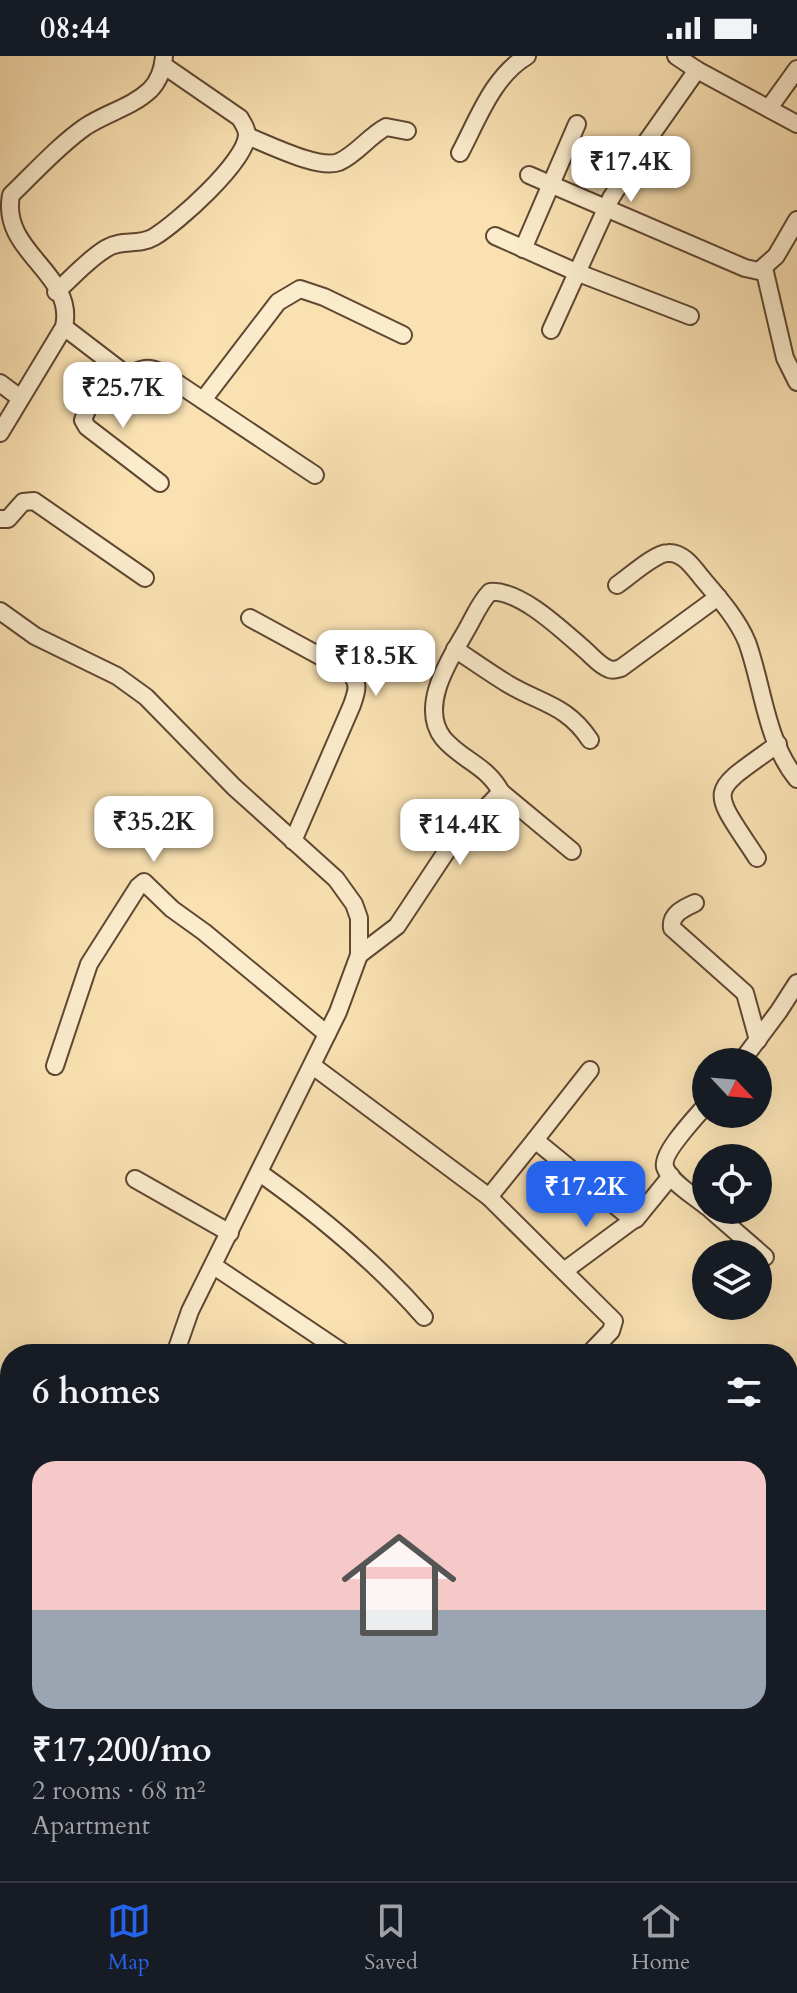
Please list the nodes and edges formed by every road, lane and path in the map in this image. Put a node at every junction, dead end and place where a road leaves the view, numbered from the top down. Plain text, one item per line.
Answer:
1 (527, 56) edge
2 (676, 56) edge
3 (164, 60) edge
4 (797, 69) edge
5 (697, 70) junction
6 (769, 108) junction
7 (577, 124) dead end
8 (797, 124) edge
9 (407, 131) dead end
10 (247, 136) junction
11 (460, 153) dead end
12 (529, 175) dead end
13 (551, 184) junction
14 (607, 208) junction
15 (2, 214) edge
16 (797, 220) edge
17 (495, 236) dead end
18 (523, 249) junction
19 (764, 268) junction
20 (576, 272) junction
21 (56, 292) junction
22 (690, 316) dead end
23 (64, 327) junction
24 (551, 330) dead end
25 (403, 335) dead end
26 (128, 376) junction
27 (797, 382) edge
28 (0, 383) edge
29 (20, 398) junction
30 (203, 400) junction
31 (0, 433) edge
32 (315, 475) dead end
33 (160, 483) dead end
34 (0, 519) edge
35 (145, 578) dead end
36 (617, 585) dead end
37 (718, 597) junction
38 (0, 611) edge
39 (250, 618) dead end
40 (455, 649) junction
41 (590, 740) dead end
42 (778, 744) junction
43 (797, 779) edge
44 (501, 792) junction
45 (293, 841) junction
46 (572, 851) dead end
47 (757, 858) dead end
48 (695, 903) dead end
49 (359, 955) junction
50 (797, 983) edge
51 (327, 1034) junction
52 (758, 1040) junction
53 (752, 1048) edge
54 (55, 1066) dead end
55 (313, 1066) junction
56 (590, 1070) dead end
57 (692, 1123) edge
58 (535, 1140) junction
59 (260, 1173) junction
60 (671, 1176) junction
61 (135, 1179) dead end
62 (692, 1194) edge
63 (489, 1197) junction
64 (633, 1220) junction
65 (727, 1224) edge
66 (230, 1233) junction
67 (745, 1240) edge
68 (214, 1266) junction
69 (564, 1271) junction
70 (424, 1317) dead end
71 (178, 1344) edge
72 (330, 1344) edge
73 (599, 1344) edge

1 - 11 street
2 - 5 street
3 - 10 street
3 - 15 street
4 - 6 street
5 - 6 street
5 - 14 street
6 - 8 street
7 - 13 street
9 - 10 street
10 - 21 street
12 - 13 street
13 - 14 street
13 - 18 street
14 - 19 street
14 - 20 street
15 - 21 street
16 - 19 street
17 - 18 street
18 - 20 street
19 - 27 street
20 - 22 street
20 - 24 street
21 - 23 street
23 - 26 street
23 - 29 street
25 - 30 street
26 - 30 street
26 - 33 street
28 - 29 street
29 - 31 street
30 - 32 street
34 - 35 street
36 - 37 street
37 - 40 street
37 - 42 street
38 - 45 street
39 - 45 street
40 - 41 street
40 - 44 street
42 - 43 street
42 - 47 street
44 - 46 street
44 - 49 street
45 - 49 street
48 - 52 street
49 - 51 street
50 - 52 street
51 - 54 street
51 - 55 street
52 - 53 street
55 - 59 street
55 - 63 street
56 - 58 street
57 - 60 street
58 - 63 street
58 - 64 street
59 - 66 street
59 - 70 street
60 - 62 street
60 - 64 street
61 - 66 street
63 - 69 street
64 - 69 street
65 - 67 street
66 - 68 street
68 - 71 street
68 - 72 street
69 - 73 street

